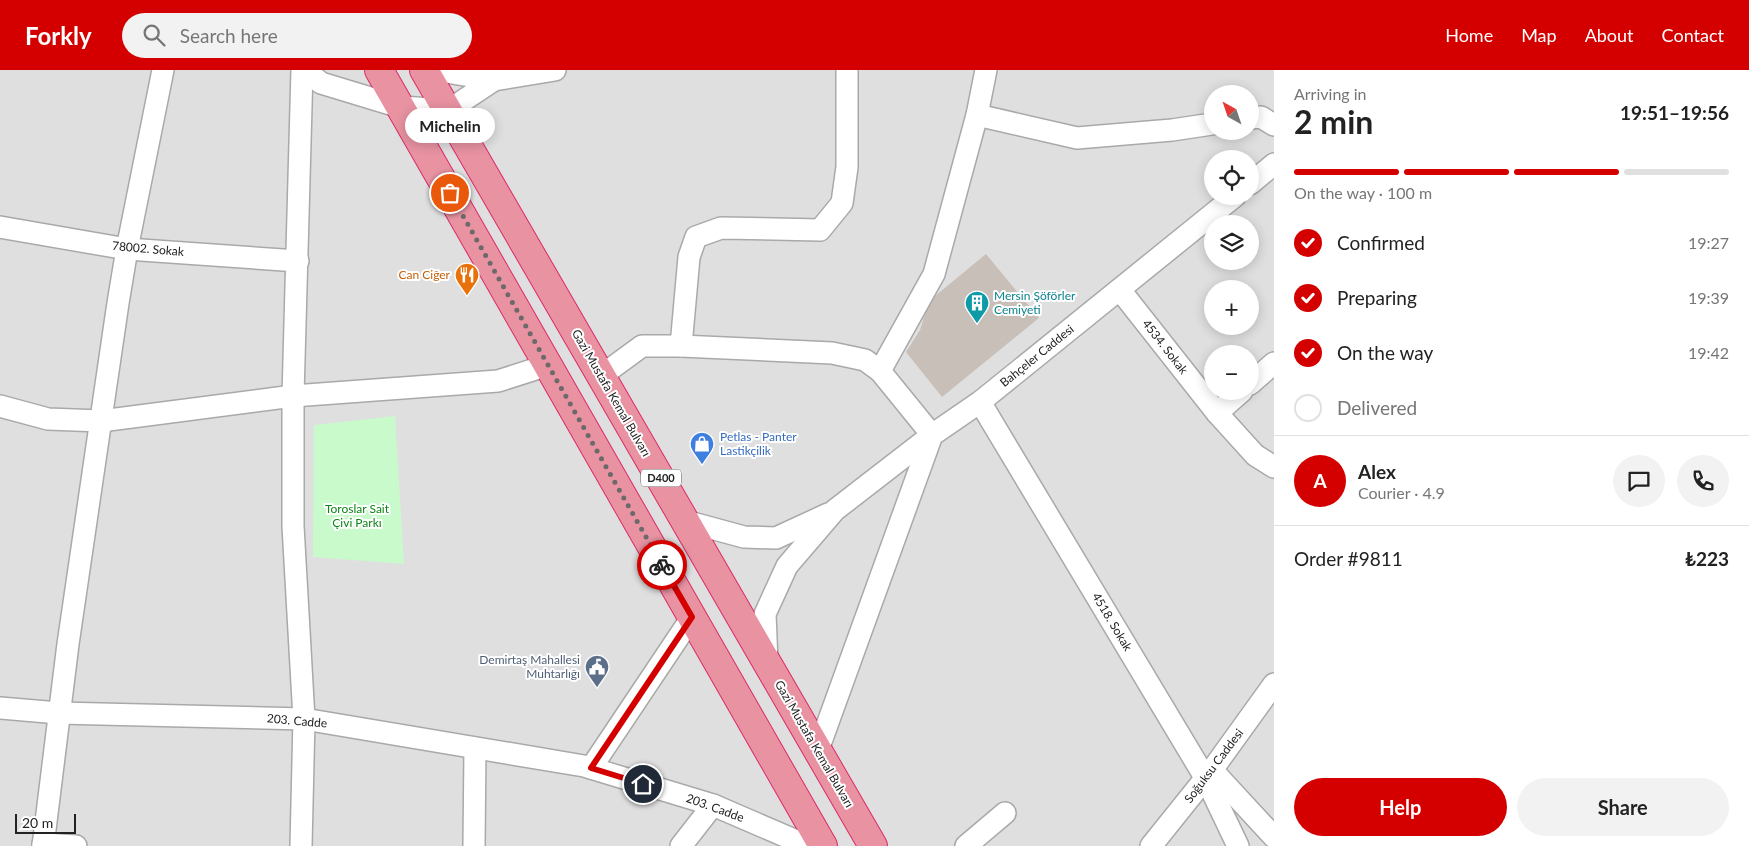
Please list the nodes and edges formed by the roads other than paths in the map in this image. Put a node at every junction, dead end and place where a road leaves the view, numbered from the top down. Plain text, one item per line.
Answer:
1 (163, 70) edge
2 (304, 70) edge
3 (379, 70) edge
4 (424, 70) edge
5 (434, 70) edge
6 (555, 70) edge
7 (847, 70) edge
8 (986, 70) edge
9 (494, 80) junction
10 (400, 107) junction
11 (448, 110) junction
12 (978, 115) junction
13 (1259, 117) edge
14 (1274, 124) edge
15 (1204, 125) edge
16 (1274, 164) edge
17 (1259, 176) edge
18 (1224, 205) edge
19 (0, 227) edge
20 (127, 249) junction
21 (298, 261) junction
22 (1120, 290) junction
23 (681, 346) junction
24 (1274, 363) edge
25 (548, 366) junction
26 (880, 371) junction
27 (601, 376) junction
28 (1259, 376) edge
29 (293, 396) junction
30 (1232, 400) edge
31 (980, 402) junction
32 (0, 406) edge
33 (1217, 413) junction
34 (101, 421) junction
35 (932, 435) junction
36 (1274, 468) edge
37 (835, 510) junction
38 (685, 520) junction
39 (692, 617) junction
40 (767, 662) junction
41 (1274, 684) edge
42 (0, 708) edge
43 (1266, 710) edge
44 (59, 713) junction
45 (304, 719) junction
46 (475, 748) junction
47 (818, 750) junction
48 (591, 768) junction
49 (1209, 774) junction
50 (713, 805) junction
51 (1005, 813) dead end
52 (1274, 837) edge
53 (43, 845) edge
54 (76, 846) edge
55 (301, 846) edge
56 (474, 846) edge
57 (681, 846) edge
58 (808, 846) edge
59 (823, 846) edge
60 (874, 846) edge
61 (966, 846) edge
62 (1151, 846) edge
63 (1238, 846) edge

1 - 20 street
2 - 10 street
2 - 21 street
3 - 10 highway
4 - 11 highway, Gazi Mustafa Kemal Bulvarı / D400
5 - 9 street
6 - 9 street
7 - 23 street
8 - 12 street
9 - 11 street
10 - 11 street
10 - 25 highway
11 - 27 highway, Gazi Mustafa Kemal Bulvarı / D400
12 - 15 street
12 - 26 street
13 - 14 street
16 - 17 street
18 - 22 street, Bahçeler Caddesi
19 - 20 street, 78002. Sokak
20 - 21 street, 78002. Sokak
20 - 34 street
21 - 29 street
22 - 31 street, Bahçeler Caddesi
22 - 33 street, 4534. Sokak
23 - 26 street
23 - 27 street
24 - 28 street
25 - 29 street
25 - 39 highway
26 - 35 street
27 - 38 highway, Gazi Mustafa Kemal Bulvarı / D400
29 - 34 street
29 - 45 street
30 - 33 street
31 - 35 street, Bahçeler Caddesi
31 - 49 street, 4518. Sokak
32 - 34 street
33 - 36 street, 4534. Sokak
34 - 44 street
35 - 37 street, Bahçeler Caddesi
35 - 47 street
37 - 38 street
37 - 40 street
38 - 40 highway, Gazi Mustafa Kemal Bulvarı / D400
39 - 48 street
39 - 59 highway
40 - 47 highway, Gazi Mustafa Kemal Bulvarı / D400
41 - 43 street, Soğuksu Caddesi
42 - 44 street, 203. Cadde
43 - 49 street, Soğuksu Caddesi
44 - 45 street, 203. Cadde
44 - 53 street
45 - 46 street, 203. Cadde
45 - 55 street
46 - 48 street, 203. Cadde
46 - 56 street
47 - 60 highway, Gazi Mustafa Kemal Bulvarı / D400
48 - 50 street, 203. Cadde
49 - 52 street
49 - 62 street, Soğuksu Caddesi
49 - 63 street, 4518. Sokak
50 - 57 street
50 - 58 street, 203. Cadde
51 - 61 street
53 - 54 street

